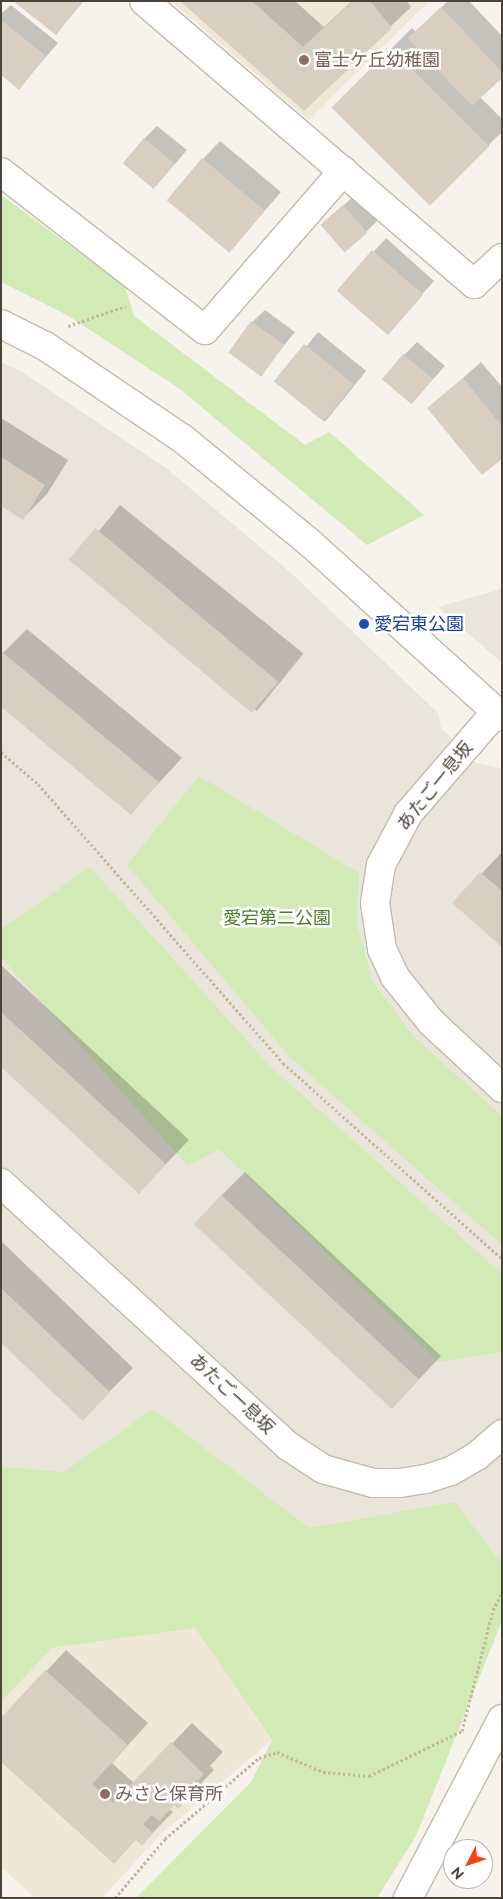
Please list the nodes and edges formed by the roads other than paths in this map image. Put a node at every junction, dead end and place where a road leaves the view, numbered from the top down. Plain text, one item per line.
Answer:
1 (144, 1) edge
2 (343, 171) junction
3 (1, 172) edge
4 (502, 258) edge
5 (1, 324) edge
6 (499, 715) edge
7 (502, 1088) edge
8 (1, 1183) edge
9 (502, 1434) edge
10 (502, 1720) edge
11 (408, 1898) edge

1 - 2 street
2 - 3 street
2 - 4 street
5 - 6 street
6 - 7 street, あたご一息坂
8 - 9 street, あたご一息坂
10 - 11 street

